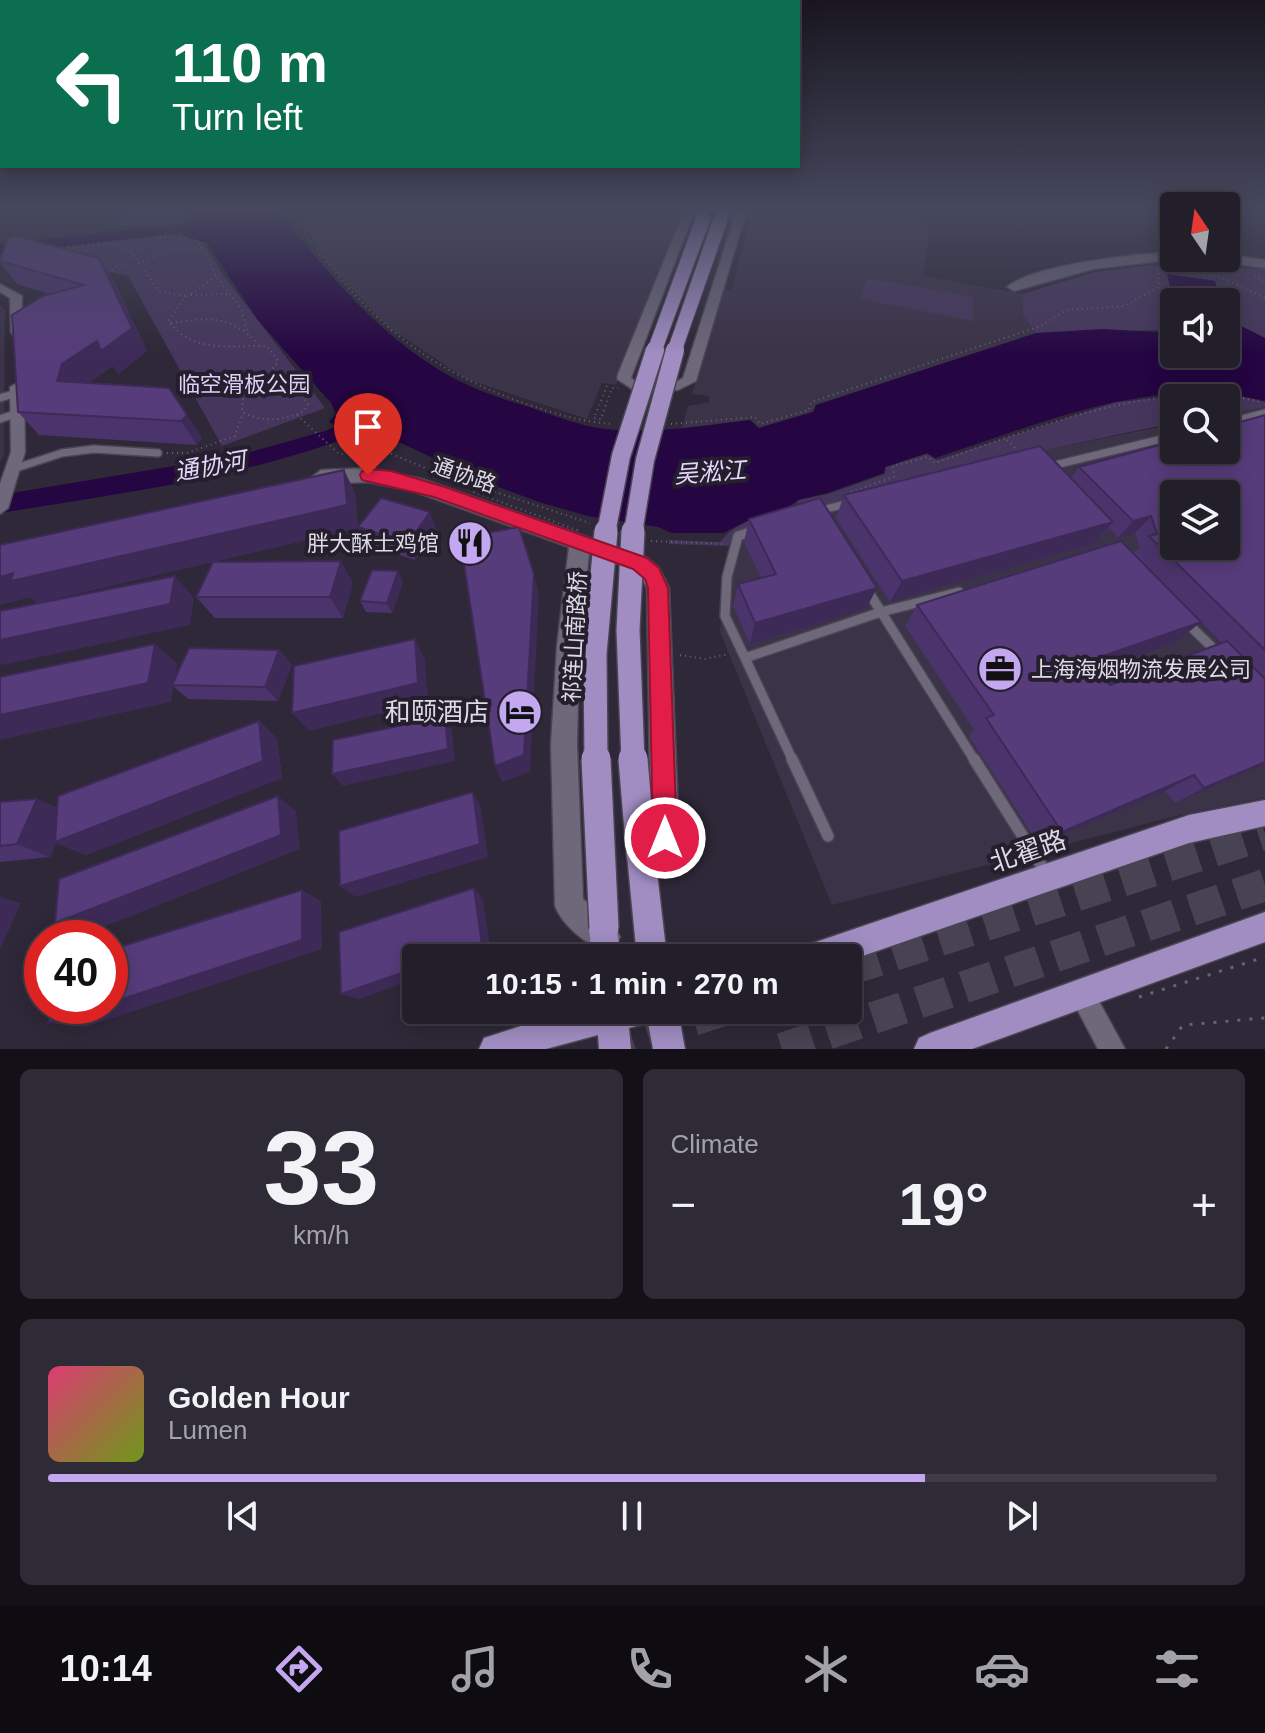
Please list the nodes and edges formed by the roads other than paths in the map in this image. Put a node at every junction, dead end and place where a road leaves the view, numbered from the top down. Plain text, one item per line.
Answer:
1 (686, 258) edge
2 (692, 258) edge
3 (697, 258) edge
4 (727, 258) edge
5 (1154, 258) edge
6 (1240, 261) edge
7 (1265, 264) edge
8 (0, 287) edge
9 (1014, 287) dead end
10 (17, 393) junction
11 (0, 398) edge
12 (18, 413) junction
13 (1265, 413) edge
14 (0, 419) edge
15 (1240, 419) edge
16 (1160, 439) edge
17 (158, 453) road end
18 (1028, 461) edge
19 (12, 469) junction
20 (1040, 469) junction
21 (305, 481) edge
22 (1050, 481) edge
23 (863, 500) edge
24 (0, 508) edge
25 (818, 510) junction
26 (804, 515) edge
27 (825, 523) edge
28 (765, 527) edge
29 (576, 541) junction
30 (865, 587) edge
31 (968, 590) edge
32 (881, 612) junction
33 (1179, 615) edge
34 (744, 655) junction
35 (1233, 667) edge
36 (1265, 813) edge
37 (828, 836) dead end
38 (642, 860) junction
39 (1049, 878) junction
40 (1265, 927) edge
41 (605, 941) edge
42 (651, 944) edge
43 (854, 944) edge
44 (1080, 992) junction
45 (576, 1024) edge
46 (619, 1024) edge
47 (665, 1024) edge
48 (495, 1049) edge
49 (615, 1049) edge
50 (669, 1049) edge
51 (930, 1049) edge
52 (1112, 1049) edge

1 - 4 street
2 - 41 main road, 祁连山南路桥, bridge
3 - 38 main road, bridge
5 - 9 street
6 - 7 street
8 - 10 street
10 - 11 lane
10 - 12 street
12 - 14 lane
12 - 19 street
13 - 15 lane
16 - 20 lane
17 - 19 lane
18 - 20 lane
19 - 24 street
20 - 22 lane
21 - 29 street, 通协路
23 - 25 lane
25 - 26 lane
25 - 27 lane
28 - 34 lane
29 - 38 street, 通协路
29 - 41 street
30 - 32 lane
31 - 32 lane
32 - 34 lane
32 - 39 lane
33 - 35 lane
34 - 37 lane
36 - 39 main road, 北翟路
38 - 42 main road
39 - 43 main road, 北翟路
40 - 44 main road
44 - 51 main road
44 - 52 street
45 - 48 main road
46 - 49 main road
47 - 50 main road

